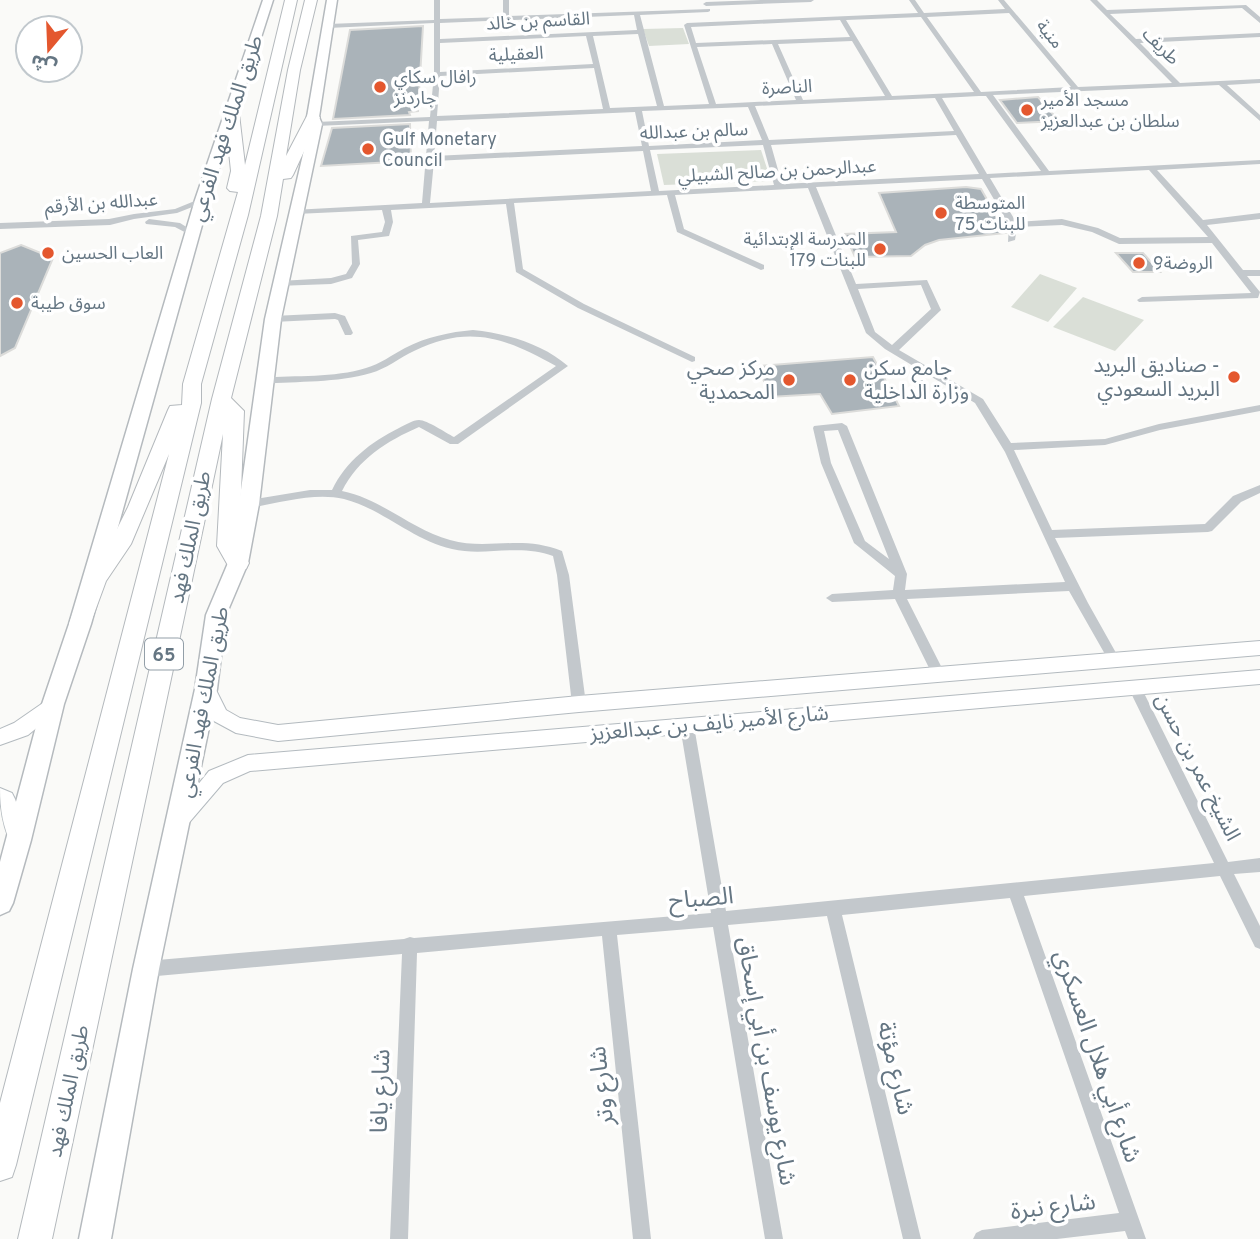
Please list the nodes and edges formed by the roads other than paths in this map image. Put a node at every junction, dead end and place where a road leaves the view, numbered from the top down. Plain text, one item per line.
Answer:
1 (268, 0) edge
2 (290, 0) edge
3 (311, 0) edge
4 (332, 0) edge
5 (437, 0) edge
6 (506, 0) edge
7 (657, 0) edge
8 (811, 0) edge
9 (912, 0) edge
10 (1001, 0) edge
11 (1093, 0) edge
12 (706, 5) edge
13 (660, 11) junction
14 (1010, 11) junction
15 (636, 12) junction
16 (1105, 12) junction
17 (924, 15) junction
18 (506, 17) junction
19 (842, 19) junction
20 (437, 20) junction
21 (1260, 20) edge
22 (709, 24) junction
23 (328, 26) junction
24 (640, 32) junction
25 (589, 34) junction
26 (1260, 35) edge
27 (853, 39) junction
28 (437, 41) junction
29 (1134, 41) junction
30 (774, 42) junction
31 (694, 45) junction
32 (597, 66) junction
33 (284, 70) junction
34 (437, 74) junction
35 (1260, 81) edge
36 (1220, 82) junction
37 (1177, 84) junction
38 (1075, 88) junction
39 (984, 94) junction
40 (937, 96) junction
41 (889, 97) junction
42 (800, 102) junction
43 (751, 105) junction
44 (713, 106) junction
45 (661, 108) junction
46 (638, 109) junction
47 (607, 110) junction
48 (232, 114) junction
49 (434, 119) junction
50 (1260, 119) edge
51 (314, 121) junction
52 (958, 133) junction
53 (767, 144) junction
54 (646, 149) junction
55 (430, 159) junction
56 (1260, 162) edge
57 (1150, 167) junction
58 (1047, 174) junction
59 (985, 177) junction
60 (811, 185) junction
61 (778, 186) junction
62 (670, 192) junction
63 (655, 193) junction
64 (202, 200) junction
65 (510, 201) junction
66 (426, 204) junction
67 (386, 207) junction
68 (270, 210) junction
69 (296, 212) junction
70 (240, 215) junction
71 (1260, 216) edge
72 (110, 222) junction
73 (1201, 223) junction
74 (1013, 225) junction
75 (0, 226) edge
76 (192, 233) junction
77 (1011, 240) dead end
78 (1214, 240) junction
79 (761, 267) dead end
80 (1240, 273) junction
81 (1260, 273) edge
82 (280, 284) junction
83 (852, 287) junction
84 (1142, 300) dead end
85 (273, 319) junction
86 (348, 333) dead end
87 (893, 350) junction
88 (692, 359) dead end
89 (263, 381) junction
90 (192, 384) junction
91 (221, 399) junction
92 (1260, 408) edge
93 (1007, 447) junction
94 (1260, 489) edge
95 (334, 495) junction
96 (249, 504) junction
97 (1048, 534) junction
98 (238, 563) junction
99 (901, 574) junction
100 (1072, 586) junction
101 (899, 595) junction
102 (832, 598) dead end
103 (80, 624) junction
104 (1260, 648) edge
105 (1114, 660) junction
106 (939, 674) junction
107 (1260, 677) edge
108 (1134, 688) junction
109 (206, 689) junction
110 (53, 704) junction
111 (579, 704) junction
112 (687, 726) junction
113 (278, 733) junction
114 (0, 737) edge
115 (292, 757) junction
116 (0, 797) edge
117 (180, 819) junction
118 (19, 840) junction
119 (1260, 865) edge
120 (1225, 869) junction
121 (1014, 889) junction
122 (0, 903) edge
123 (833, 909) junction
124 (719, 919) junction
125 (609, 928) junction
126 (1260, 942) edge
127 (410, 944) junction
128 (146, 969) junction
129 (0, 1165) edge
130 (1130, 1221) junction
131 (35, 1239) edge
132 (95, 1239) edge
133 (399, 1239) edge
134 (642, 1239) edge
135 (774, 1239) edge
136 (912, 1239) edge
137 (982, 1239) edge
138 (1137, 1239) edge

1 - 48 main road, طريق الملك فهد الفرعي
2 - 33 highway, طريق الملك فهد / 65
3 - 33 highway, طريق الملك فهد / 65
4 - 23 main road, طريق الملك فهد الفرعي
5 - 20 street
6 - 18 street
7 - 13 street
8 - 12 street
9 - 17 street
10 - 14 street, منية
11 - 16 street, طريف
12 - 13 street
12 - 22 street
13 - 15 street
14 - 17 street
14 - 38 street, منية
15 - 18 street
15 - 24 street
16 - 21 street
16 - 29 street, طريف
17 - 19 street
17 - 39 street
18 - 20 street
19 - 22 street
19 - 27 street
20 - 23 street
20 - 28 street
22 - 31 street
23 - 51 main road, طريق الملك فهد الفرعي
24 - 25 street, القاسم بن خالد
24 - 45 street
25 - 28 street, القاسم بن خالد
25 - 32 street
26 - 29 street
27 - 30 street
27 - 41 street
28 - 34 street
29 - 37 street, طريف
30 - 31 street
30 - 42 street
31 - 44 street
32 - 34 street, العقيلية
32 - 47 street
33 - 68 highway, طريق الملك فهد / 65
33 - 70 highway, طريق الملك فهد / 65
34 - 49 street
35 - 36 street, الناصرة
36 - 37 street, الناصرة
36 - 50 street
37 - 38 street, الناصرة
38 - 39 street, الناصرة
39 - 40 street, الناصرة
39 - 58 street
40 - 41 street, الناصرة
40 - 52 street
41 - 42 street, الناصرة
42 - 43 street, الناصرة
43 - 44 street, الناصرة
43 - 53 street
44 - 45 street, الناصرة
45 - 46 street, الناصرة
46 - 47 street, الناصرة
46 - 54 street
47 - 49 street, الناصرة
48 - 64 main road, طريق الملك فهد الفرعي
48 - 70 highway
49 - 51 street, الناصرة
49 - 55 street
51 - 68 highway
51 - 69 main road, طريق الملك فهد الفرعي
52 - 53 street, سالم بن عبدالله
52 - 59 street
53 - 54 street, سالم بن عبدالله
53 - 61 street
54 - 55 street, سالم بن عبدالله
54 - 63 street
55 - 66 street
56 - 57 street, عبدالرحمن بن صالح الشبيلي
57 - 58 street, عبدالرحمن بن صالح الشبيلي
57 - 73 street
58 - 59 street, عبدالرحمن بن صالح الشبيلي
59 - 60 street, عبدالرحمن بن صالح الشبيلي
59 - 74 street
60 - 61 street, عبدالرحمن بن صالح الشبيلي
60 - 83 street
61 - 62 street, عبدالرحمن بن صالح الشبيلي
62 - 63 street, عبدالرحمن بن صالح الشبيلي
62 - 79 street
63 - 65 street, عبدالرحمن بن صالح الشبيلي
64 - 72 street, عبدالله بن الأرقم
64 - 76 main road, طريق الملك فهد الفرعي
65 - 66 street, عبدالرحمن بن صالح الشبيلي
65 - 88 street
66 - 67 street, عبدالرحمن بن صالح الشبيلي
67 - 69 street, عبدالرحمن بن صالح الشبيلي
67 - 82 street
68 - 91 highway, طريق الملك فهد / 65
69 - 82 main road, طريق الملك فهد الفرعي
70 - 90 highway, طريق الملك فهد / 65
71 - 73 street
72 - 75 street, عبدالله بن الأرقم
72 - 76 street
73 - 78 street
74 - 77 street
74 - 78 street
76 - 103 main road, طريق الملك فهد الفرعي
78 - 80 street
80 - 81 street
80 - 84 street
82 - 85 main road, طريق الملك فهد الفرعي
83 - 87 street
83 - 87 street
85 - 86 street
85 - 89 main road, طريق الملك فهد الفرعي
87 - 93 street
89 - 95 street
89 - 96 main road, طريق الملك فهد الفرعي
90 - 103 highway
90 - 129 highway, طريق الملك فهد / 65
91 - 98 highway
91 - 131 highway, طريق الملك فهد / 65
92 - 93 street
93 - 97 street
94 - 97 street
95 - 96 street
95 - 111 street
96 - 98 main road, طريق الملك فهد الفرعي
97 - 100 street
98 - 109 main road, طريق الملك فهد الفرعي
99 - 99 street
99 - 101 street
100 - 101 street
100 - 105 street
101 - 102 street
101 - 106 street
103 - 110 main road, طريق الملك فهد الفرعي
104 - 105 street, شارع الأمير نايف بن عبدالعزيز
105 - 106 street, شارع الأمير نايف بن عبدالعزيز
106 - 111 street, شارع الأمير نايف بن عبدالعزيز
107 - 108 street, شارع الأمير نايف بن عبدالعزيز
108 - 112 street, شارع الأمير نايف بن عبدالعزيز
108 - 120 street, الشيخ عمر بن حسن
109 - 113 street, شارع الأمير نايف بن عبدالعزيز
109 - 117 main road, طريق الملك فهد الفرعي
110 - 114 street
110 - 118 main road, طريق الملك فهد الفرعي
111 - 113 street, شارع الأمير نايف بن عبدالعزيز
112 - 115 street, شارع الأمير نايف بن عبدالعزيز
112 - 124 street, شارع يوسف بن أبي إسحاق
113 - 115 street
115 - 117 street, شارع الأمير نايف بن عبدالعزيز
116 - 118 street
117 - 128 main road, طريق الملك فهد الفرعي
118 - 122 main road, طريق الملك فهد الفرعي
119 - 120 street, الصباح
120 - 121 street, الصباح
120 - 126 street, الشيخ عمر بن حسن
121 - 123 street, الصباح
121 - 130 street, شارع أبي هلال العسكري
123 - 124 street, الصباح
123 - 136 street, شارع مؤتة
124 - 125 street, الصباح
124 - 135 street, شارع يوسف بن أبي إسحاق
125 - 127 street, الصباح
125 - 134 street, شارع وتر
127 - 128 street, الصباح
127 - 133 street, شارع يافا
128 - 132 main road, طريق الملك فهد الفرعي
130 - 137 street, شارع نبرة
130 - 138 street, شارع أبي هلال العسكري

